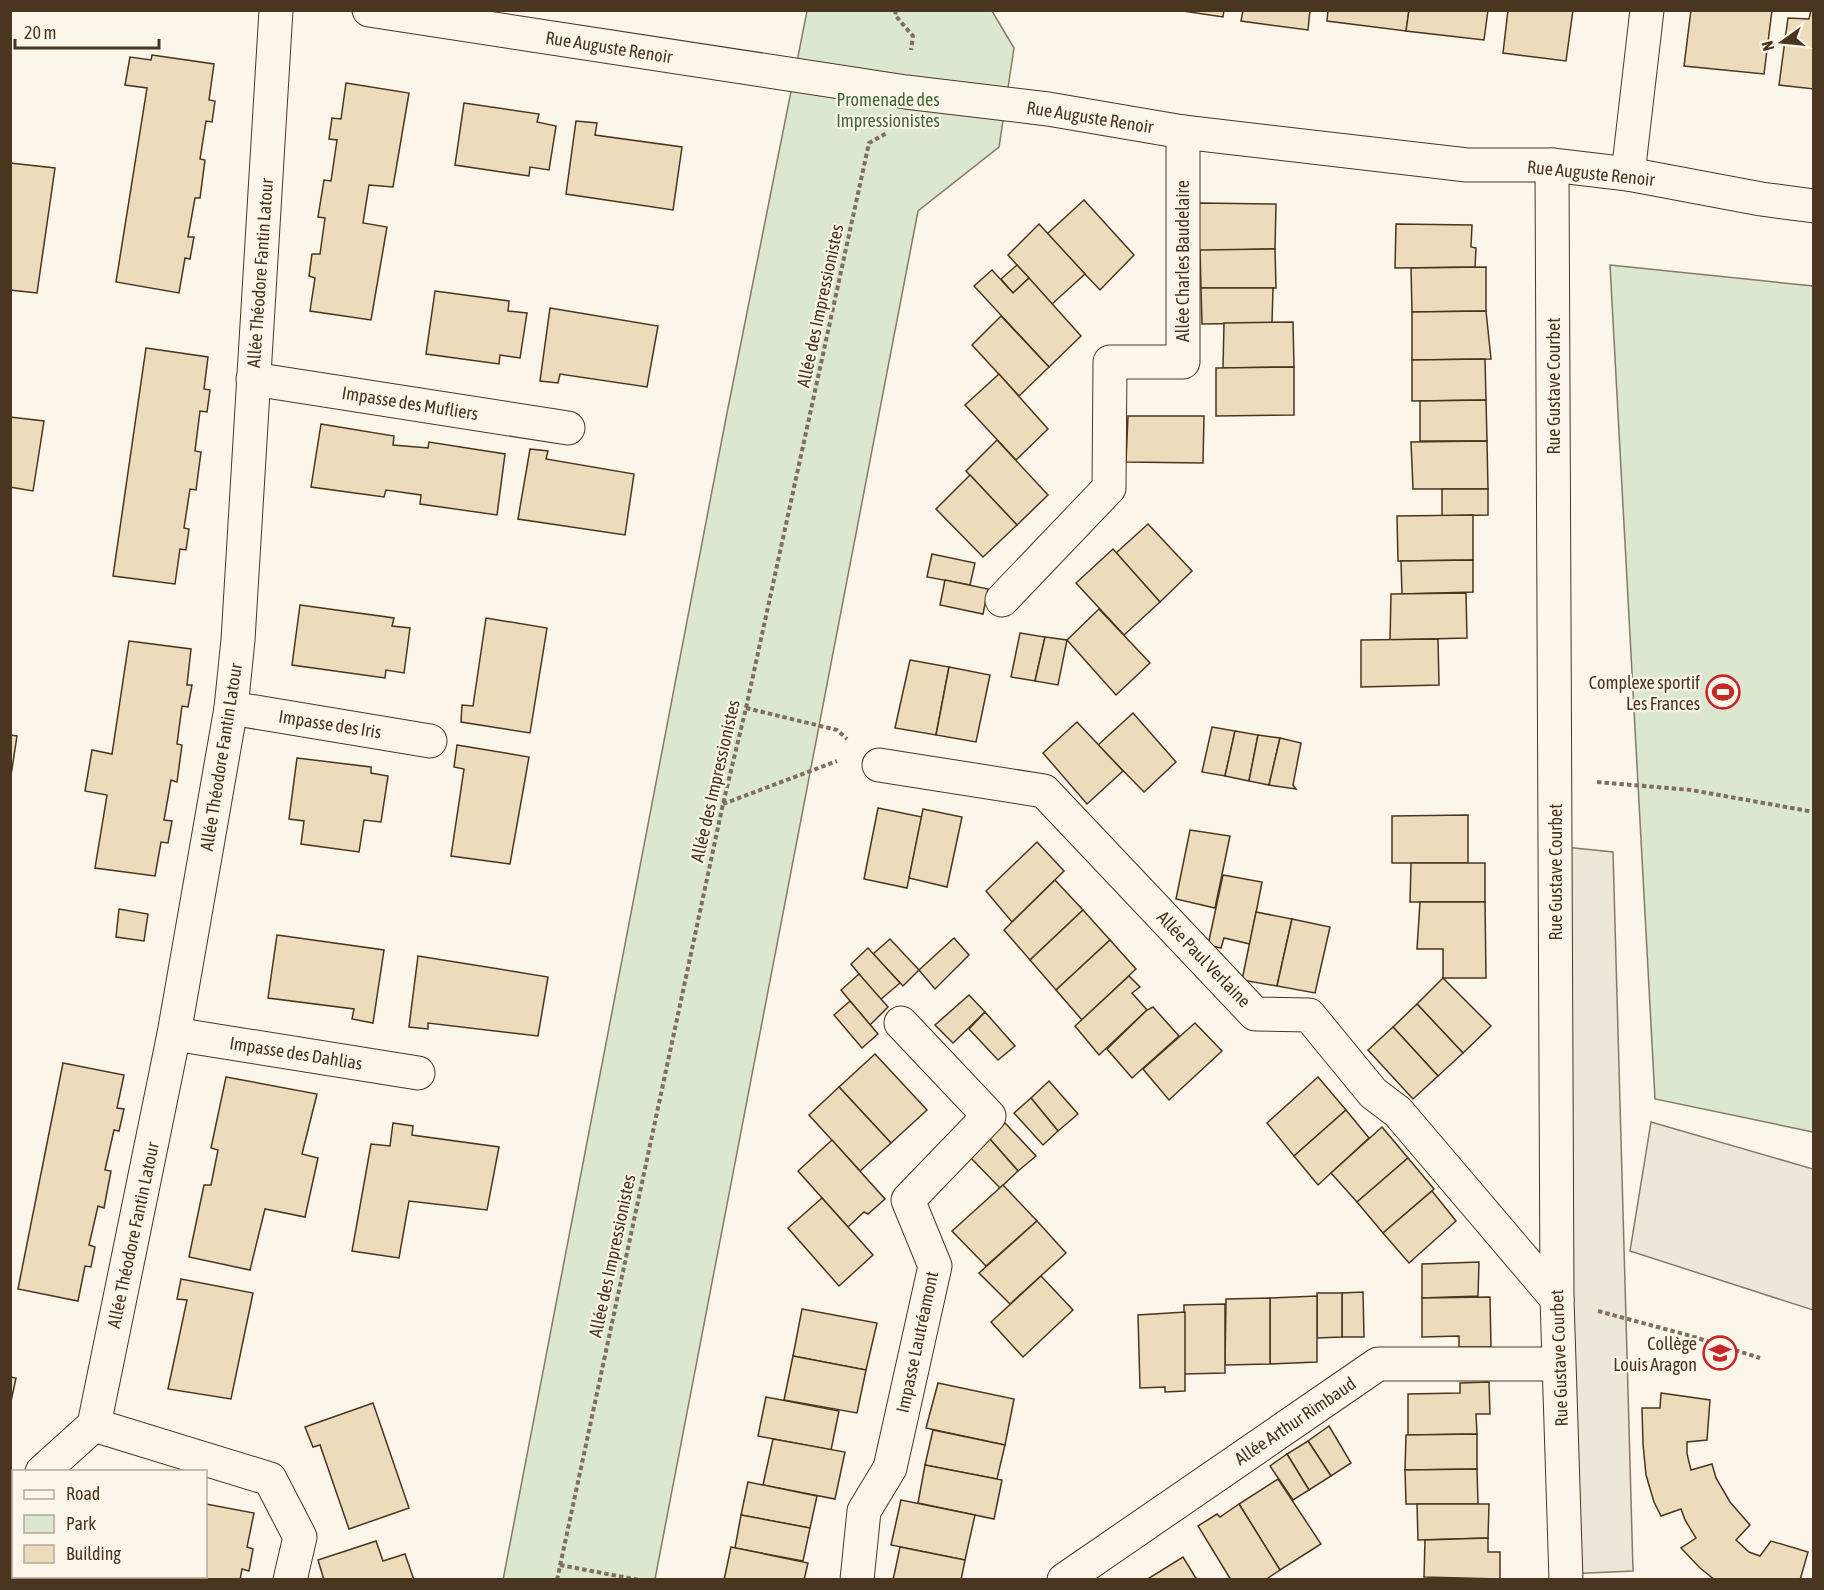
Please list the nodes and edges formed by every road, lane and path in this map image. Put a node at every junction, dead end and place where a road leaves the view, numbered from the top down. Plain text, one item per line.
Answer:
1 (276, 10) edge
2 (369, 10) edge
3 (896, 10) edge
4 (1647, 10) edge
5 (906, 92) junction
6 (1183, 132) junction
7 (1552, 165) junction
8 (1628, 174) junction
9 (1814, 206) edge
10 (253, 379) junction
11 (568, 428) dead end
12 (1002, 600) dead end
13 (231, 708) junction
14 (746, 708) junction
15 (430, 741) dead end
16 (870, 758) junction
17 (1555, 778) junction
18 (723, 804) junction
19 (1814, 812) edge
20 (901, 1023) dead end
21 (174, 1034) junction
22 (418, 1073) dead end
23 (1557, 1299) junction
24 (1760, 1358) dead end
25 (1558, 1364) junction
26 (94, 1425) junction
27 (44, 1470) edge
28 (560, 1565) junction
29 (290, 1580) edge
30 (557, 1580) edge
31 (639, 1580) edge
32 (857, 1580) edge
33 (1064, 1580) edge
34 (1566, 1580) edge

1 - 10 street, Allée Théodore Fantin Latour
2 - 5 street, Rue Auguste Renoir
3 - 5 path, Allée des Impressionistes
4 - 8 street
5 - 6 street, Rue Auguste Renoir
5 - 14 path, Allée des Impressionistes
6 - 7 street, Rue Auguste Renoir
6 - 12 street, Allée Charles Baudelaire
7 - 8 street, Rue Auguste Renoir
7 - 17 street, Rue Gustave Courbet
8 - 9 street, Rue Auguste Renoir
10 - 11 street, Impasse des Mufliers
10 - 13 street, Allée Théodore Fantin Latour
13 - 15 street, Impasse des Iris
13 - 21 street, Allée Théodore Fantin Latour
14 - 16 path
14 - 18 path, Allée des Impressionistes
16 - 18 path
16 - 23 street, Allée Paul Verlaine
17 - 19 path
17 - 23 street, Rue Gustave Courbet
18 - 28 path, Allée des Impressionistes
20 - 32 street, Impasse Lautréamont
21 - 22 street, Impasse des Dahlias
21 - 26 street, Allée Théodore Fantin Latour
23 - 24 path
23 - 25 street, Rue Gustave Courbet
25 - 33 street, Allée Arthur Rimbaud
25 - 34 street, Rue Gustave Courbet
26 - 27 street
26 - 29 street
28 - 30 path, Allée des Impressionistes
28 - 31 path

